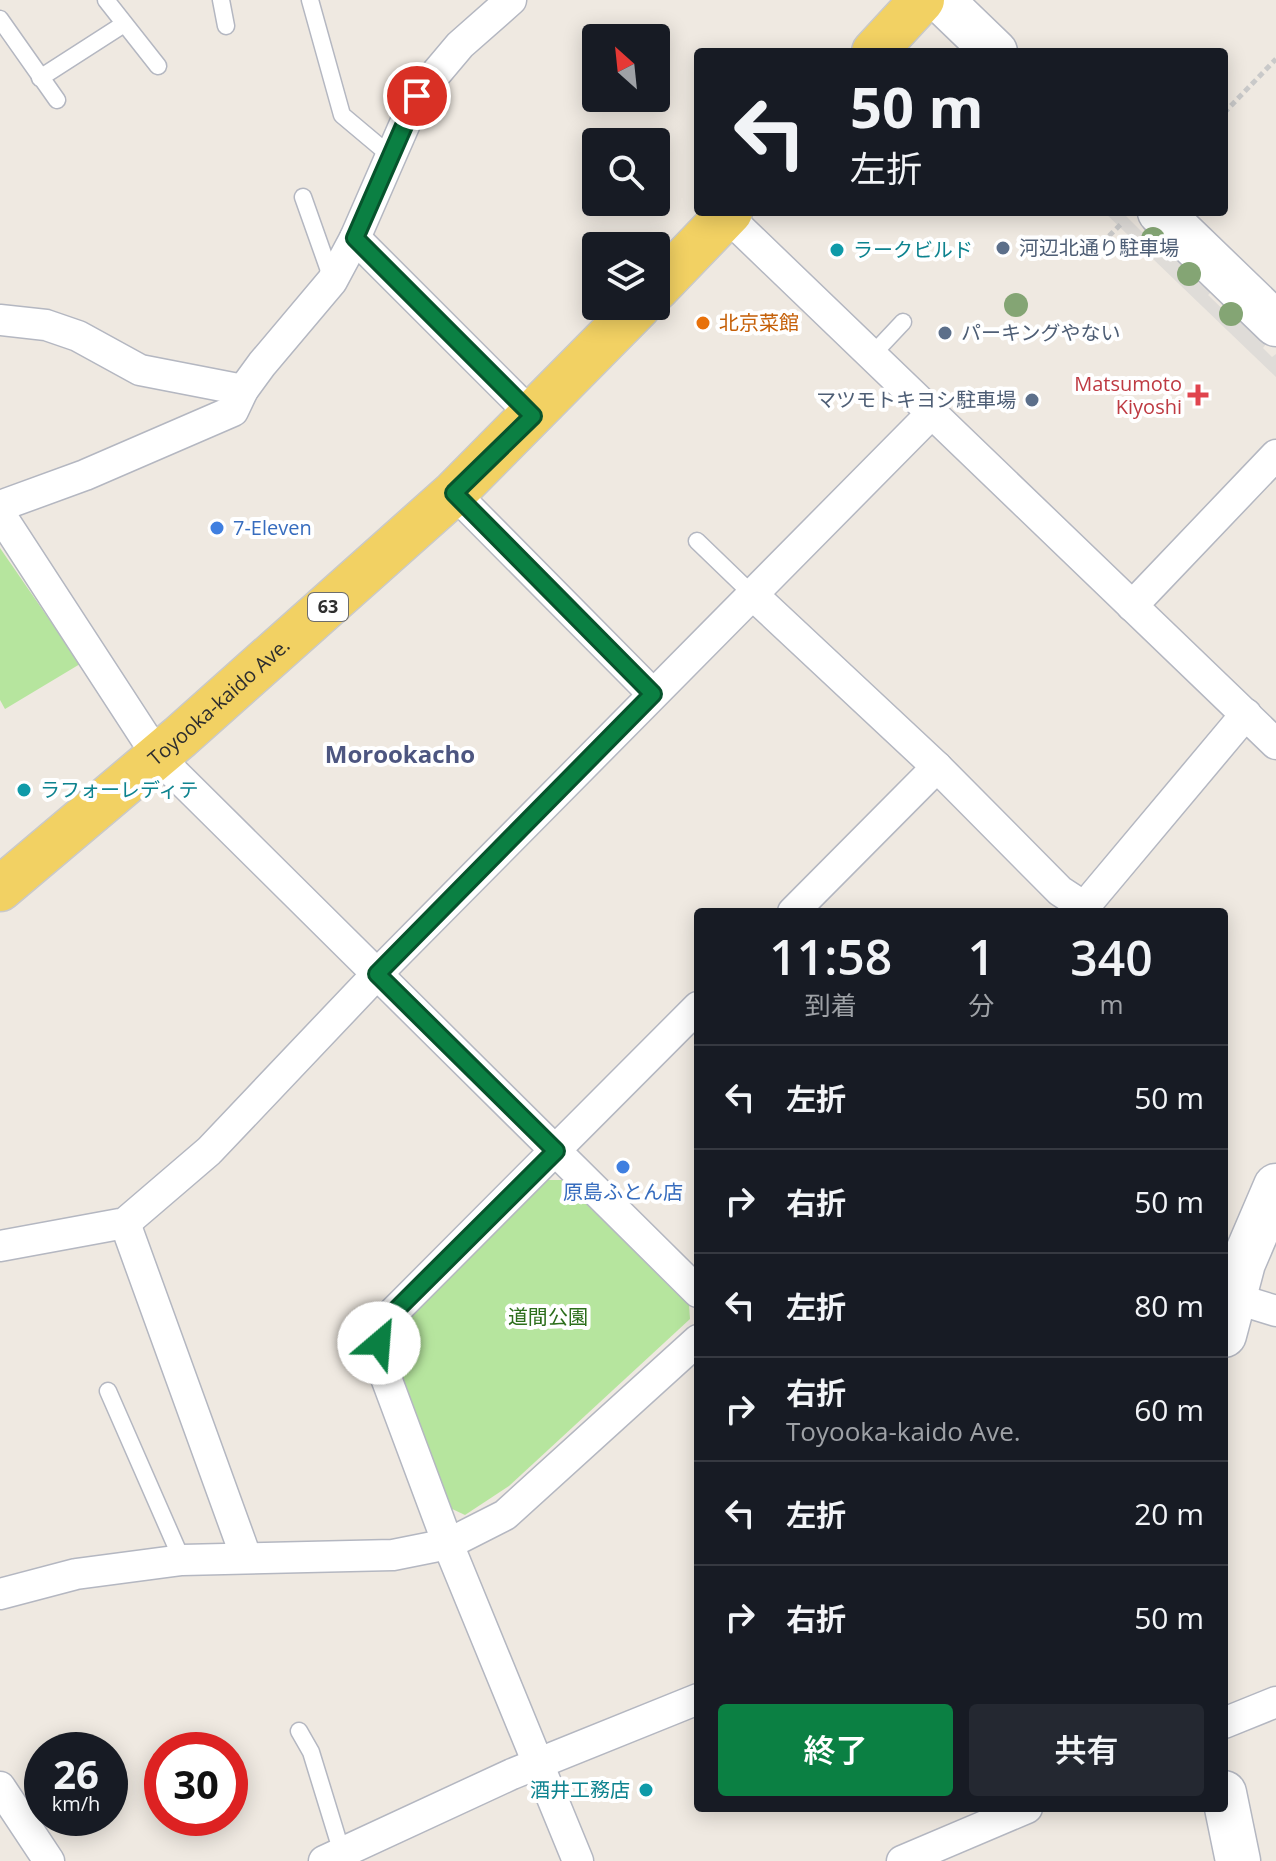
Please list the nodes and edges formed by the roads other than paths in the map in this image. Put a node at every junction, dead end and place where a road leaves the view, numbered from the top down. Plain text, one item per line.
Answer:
1 (106, 0) edge
2 (221, 0) edge
3 (310, 0) edge
4 (922, 0) edge
5 (941, 0) edge
6 (504, 3) edge
7 (0, 19) edge
8 (124, 24) junction
9 (226, 26) dead end
10 (878, 48) edge
11 (991, 48) edge
12 (158, 66) dead end
13 (40, 78) junction
14 (57, 100) dead end
15 (392, 157) junction
16 (303, 197) dead end
17 (726, 216) edge
18 (730, 216) edge
19 (1141, 217) edge
20 (355, 238) junction
21 (670, 274) edge
22 (332, 281) junction
23 (0, 320) edge
24 (626, 320) edge
25 (903, 322) dead end
26 (1276, 324) edge
27 (871, 356) junction
28 (243, 390) junction
29 (931, 414) junction
30 (533, 416) junction
31 (1276, 455) edge
32 (454, 493) junction
33 (0, 506) edge
34 (0, 514) edge
35 (697, 541) dead end
36 (753, 595) junction
37 (1132, 606) junction
38 (653, 694) junction
39 (1246, 714) junction
40 (1276, 744) edge
41 (158, 757) junction
42 (937, 767) junction
43 (0, 889) edge
44 (797, 908) edge
45 (1081, 908) edge
46 (1083, 908) edge
47 (377, 974) junction
48 (694, 1011) edge
49 (556, 1151) junction
50 (1276, 1186) edge
51 (125, 1223) junction
52 (0, 1246) edge
53 (694, 1288) edge
54 (1228, 1306) edge
55 (1228, 1309) edge
56 (1276, 1311) edge
57 (694, 1344) edge
58 (108, 1391) dead end
59 (448, 1544) junction
60 (246, 1557) junction
61 (182, 1560) junction
62 (0, 1594) edge
63 (694, 1701) edge
64 (1276, 1702) edge
65 (1228, 1721) edge
66 (299, 1731) dead end
67 (540, 1766) junction
68 (0, 1787) edge
69 (1018, 1812) edge
70 (1228, 1812) edge
71 (333, 1857) edge
72 (49, 1861) edge
73 (578, 1861) edge
74 (902, 1861) edge
75 (1238, 1861) edge

1 - 8 lane
2 - 9 lane
3 - 15 lane
4 - 10 main road
5 - 11 street
6 - 15 street
7 - 13 lane
8 - 12 lane
8 - 13 lane
13 - 14 lane
15 - 20 street
16 - 22 lane
17 - 21 main road
18 - 27 street
19 - 26 street
20 - 22 street
20 - 30 street
22 - 28 street
23 - 28 street
24 - 30 main road, Toyooka-kaido Ave. / 63
25 - 27 lane
27 - 29 street
28 - 33 street
29 - 36 street
29 - 37 street
30 - 32 main road, Toyooka-kaido Ave. / 63
31 - 37 street
32 - 38 street
32 - 41 main road, Toyooka-kaido Ave. / 63
34 - 41 street
35 - 36 lane
36 - 38 street
36 - 42 street
37 - 39 street
38 - 47 street
39 - 40 street
39 - 46 street
41 - 43 main road, Toyooka-kaido Ave. / 63
41 - 47 street
42 - 44 street
42 - 45 street
47 - 49 street
47 - 51 street
48 - 49 street
49 - 53 street
49 - 59 street
50 - 54 street
51 - 52 street
51 - 60 street
55 - 56 street
57 - 59 street
58 - 61 lane
59 - 60 street
59 - 67 street
60 - 61 street
61 - 62 street
63 - 67 street
64 - 65 street
66 - 71 lane
67 - 71 street
67 - 73 street
68 - 72 street
69 - 74 street
70 - 75 street

